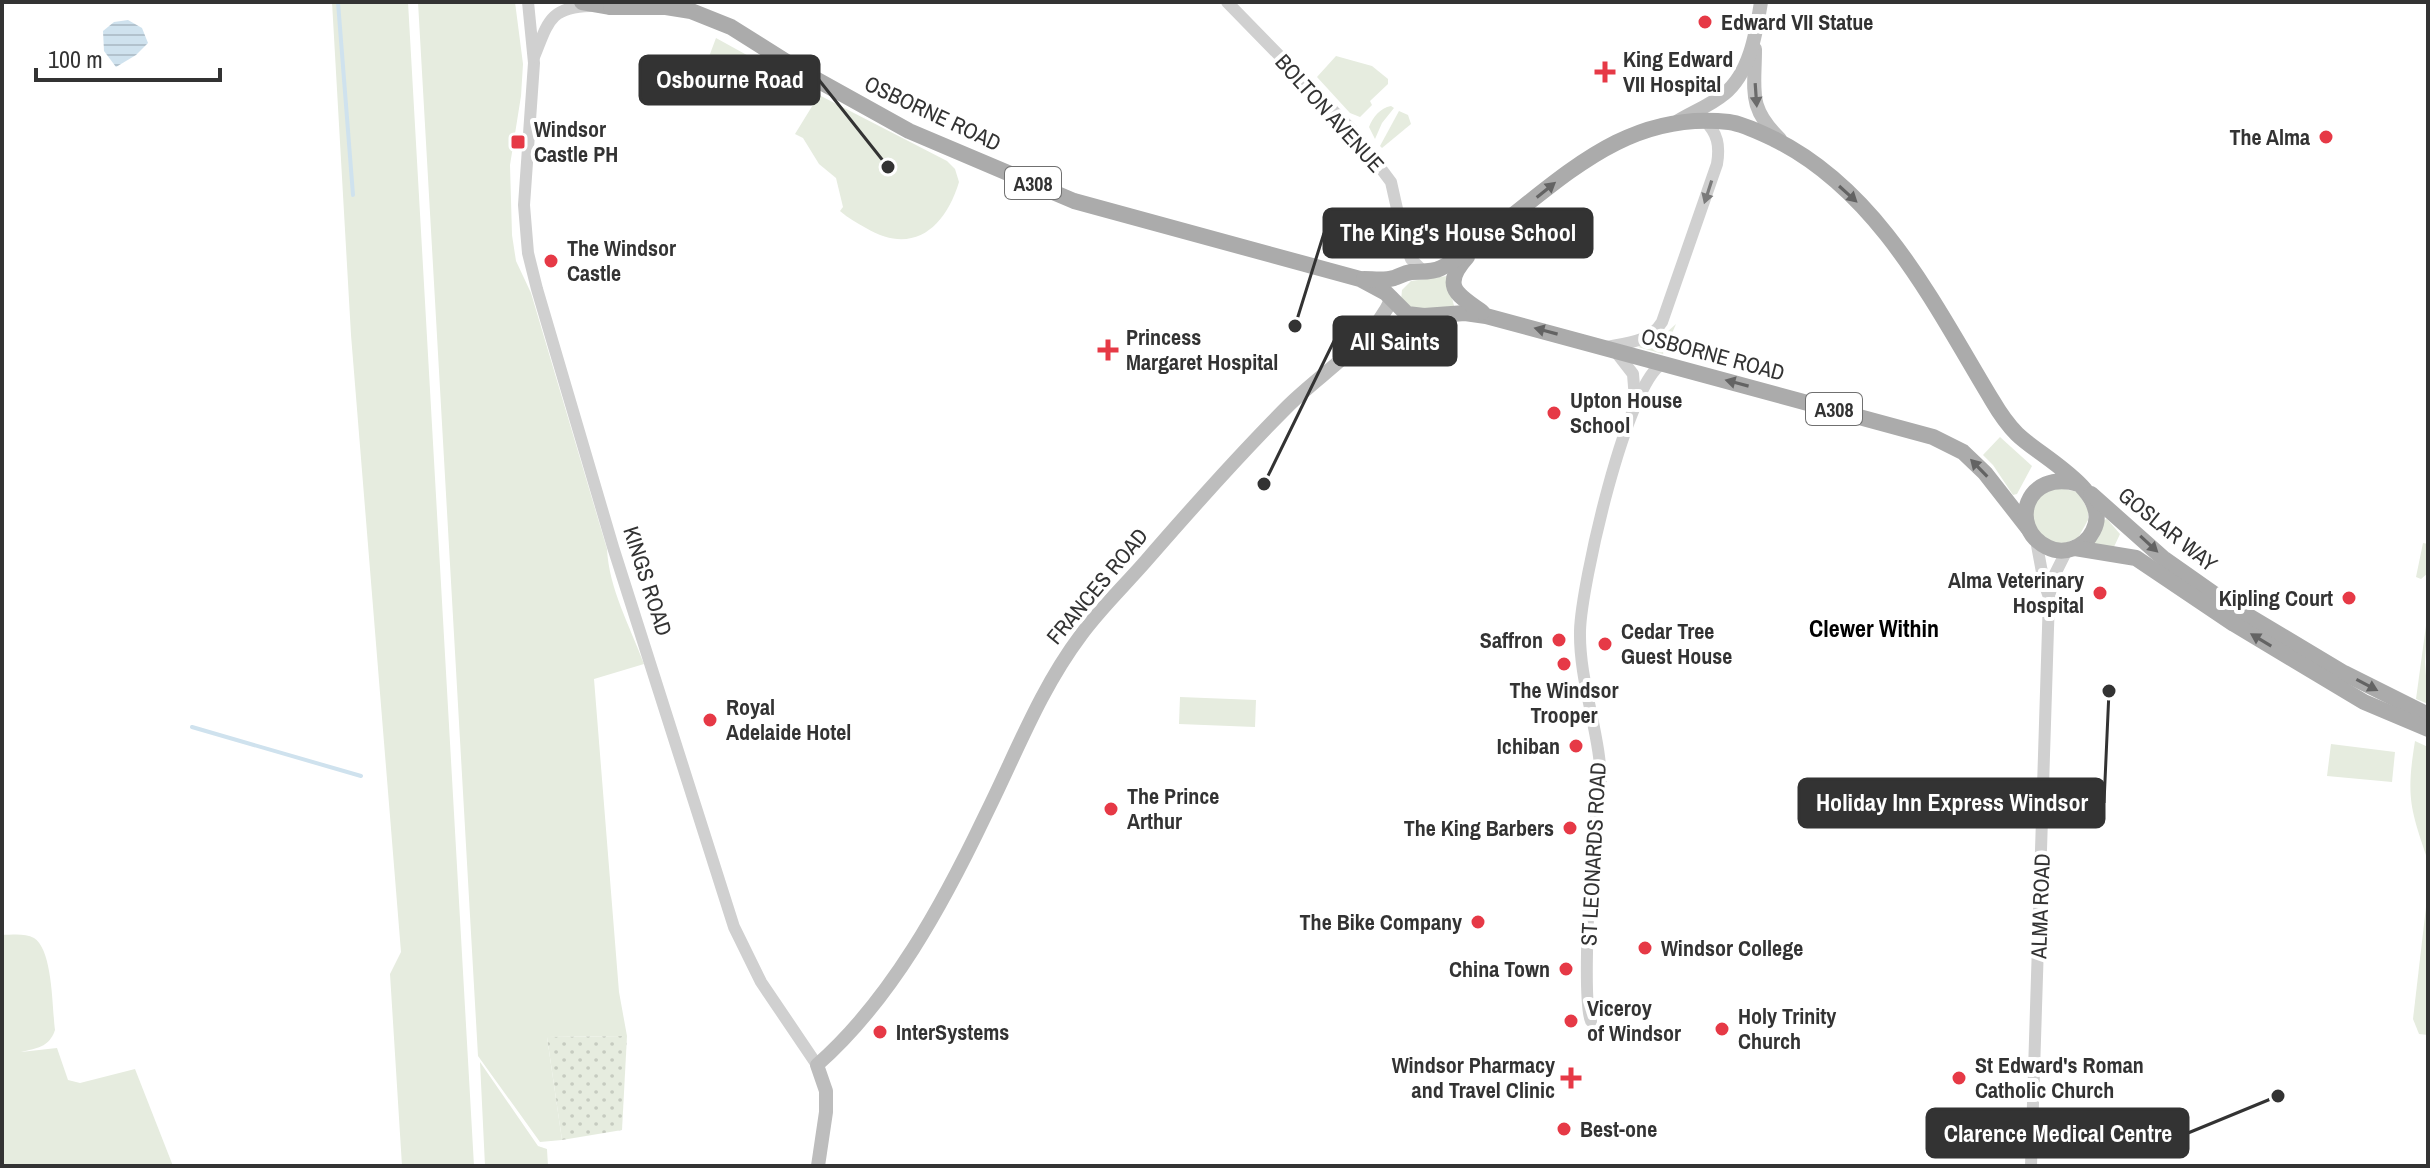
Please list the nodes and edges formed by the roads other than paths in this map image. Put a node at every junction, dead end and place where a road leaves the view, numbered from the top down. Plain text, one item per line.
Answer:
1 (528, 2) edge
2 (707, 2) edge
3 (1227, 2) edge
4 (1761, 2) edge
5 (588, 4) edge
6 (619, 4) edge
7 (731, 27) junction
8 (1756, 32) junction
9 (534, 58) junction
10 (1704, 120) junction
11 (1674, 123) junction
12 (1787, 146) junction
13 (1484, 237) junction
14 (1404, 240) junction
15 (1423, 271) junction
16 (1398, 277) junction
17 (1360, 279) junction
18 (1392, 298) junction
19 (1434, 316) junction
20 (1486, 316) junction
21 (1355, 348) junction
22 (1610, 348) junction
23 (1663, 363) junction
24 (1634, 406) junction
25 (2084, 489) junction
26 (2032, 534) junction
27 (2071, 549) junction
28 (2049, 597) junction
29 (2428, 715) edge
30 (2428, 729) edge
31 (1591, 1021) dead end
32 (817, 1065) junction
33 (818, 1166) edge
34 (2031, 1166) edge

1 - 9 street, KINGS ROAD
2 - 7 main road, OSBORNE ROAD / A308
3 - 14 street, BOLTON AVENUE
4 - 8 main road
5 - 6 main road, OSBORNE ROAD
5 - 9 street, KINGS ROAD
6 - 7 main road, OSBORNE ROAD / A308
7 - 17 main road, OSBORNE ROAD / A308
8 - 11 main road
8 -> 12 main road
9 - 32 street, KINGS ROAD
10 - 11 main road, A308
10 - 12 main road, A308
10 -> 22 street
13 -> 11 main road, A308
12 -> 25 main road, A308
13 - 15 main road, A308
13 - 20 main road
14 - 15 street, BOLTON AVENUE
14 - 16 street, BOLTON AVENUE
15 - 16 main road, A308
16 - 17 main road, OSBORNE ROAD / A308
16 - 18 main road
17 - 18 main road, OSBORNE ROAD / A308
18 - 19 main road, OSBORNE ROAD / A308
18 - 21 main road, FRANCES ROAD
19 - 20 main road, OSBORNE ROAD / A308
19 - 21 main road
22 -> 20 main road, OSBORNE ROAD / A308
21 - 32 main road, FRANCES ROAD
22 - 23 main road, OSBORNE ROAD / A308
22 - 24 street, ST LEONARDS ROAD
23 - 24 street, ST LEONARDS ROAD
26 -> 23 main road, OSBORNE ROAD / A308
24 - 31 street, ST LEONARDS ROAD
25 - 26 main road
25 - 27 main road
25 -> 29 main road, GOSLAR WAY / A308
26 - 27 main road
26 - 28 street, ALMA ROAD
27 - 28 street, ALMA ROAD
30 -> 27 main road, GOSLAR WAY
28 - 34 street, ALMA ROAD
32 - 33 main road, KINGS ROAD

